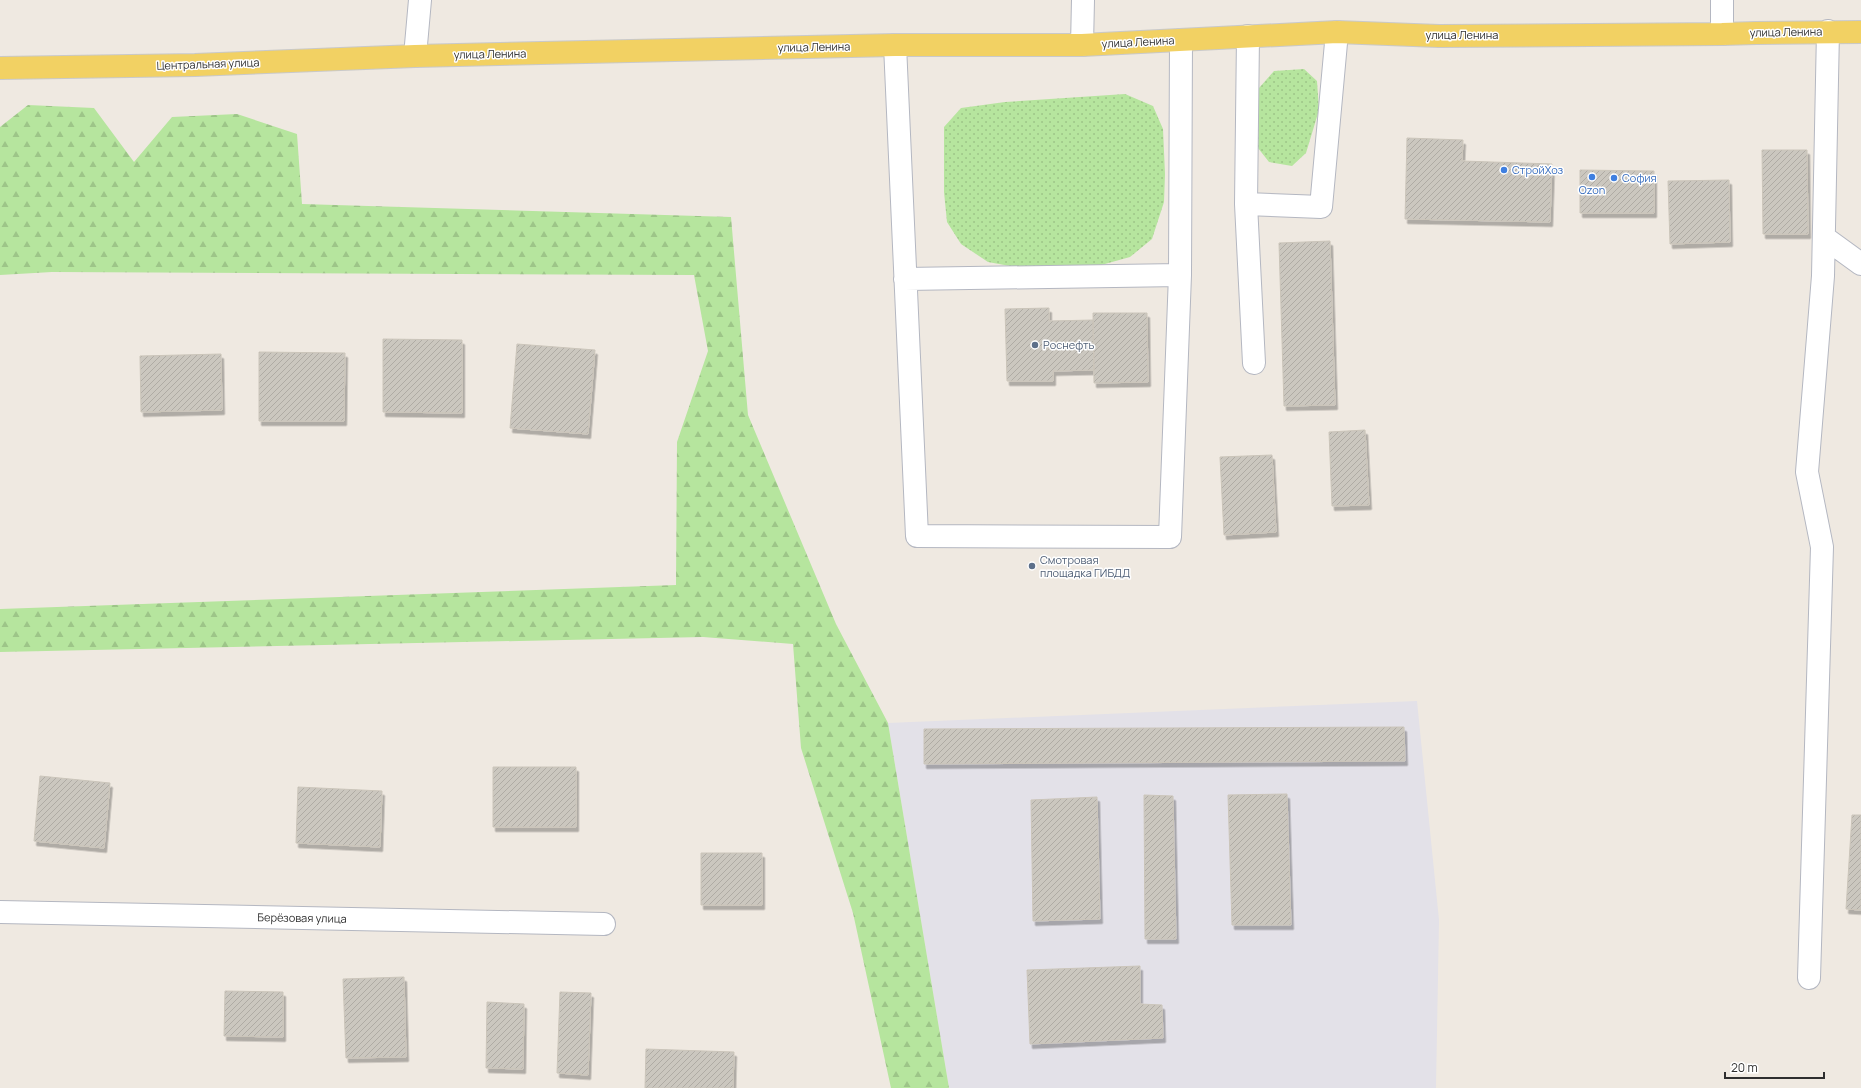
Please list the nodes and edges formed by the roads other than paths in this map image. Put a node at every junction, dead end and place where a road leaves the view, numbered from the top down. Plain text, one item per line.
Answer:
1 (420, 0) edge
2 (1083, 0) edge
3 (1722, 0) edge
4 (1828, 31) junction
5 (1337, 32) junction
6 (1861, 32) edge
7 (1722, 34) junction
8 (1248, 36) junction
9 (1181, 40) junction
10 (895, 45) junction
11 (1082, 45) junction
12 (415, 56) junction
13 (0, 68) edge
14 (1246, 204) junction
15 (1825, 238) junction
16 (1861, 264) edge
17 (1180, 275) junction
18 (905, 279) junction
19 (1254, 363) dead end
20 (0, 912) edge
21 (604, 924) dead end
22 (1809, 978) dead end

1 - 12 street
2 - 11 street
3 - 7 street
4 - 6 main road, улица Ленина
4 - 7 main road, улица Ленина
4 - 15 street
5 - 7 main road, улица Ленина
5 - 8 main road, улица Ленина
5 - 14 street
8 - 9 main road, улица Ленина
8 - 14 street
9 - 11 main road, улица Ленина
9 - 17 street
10 - 11 main road, улица Ленина
10 - 12 main road, улица Ленина
10 - 18 street
12 - 13 main road, Центральная улица
14 - 19 street
15 - 16 street
15 - 22 street
17 - 18 street
17 - 18 street
20 - 21 street, Берёзовая улица

